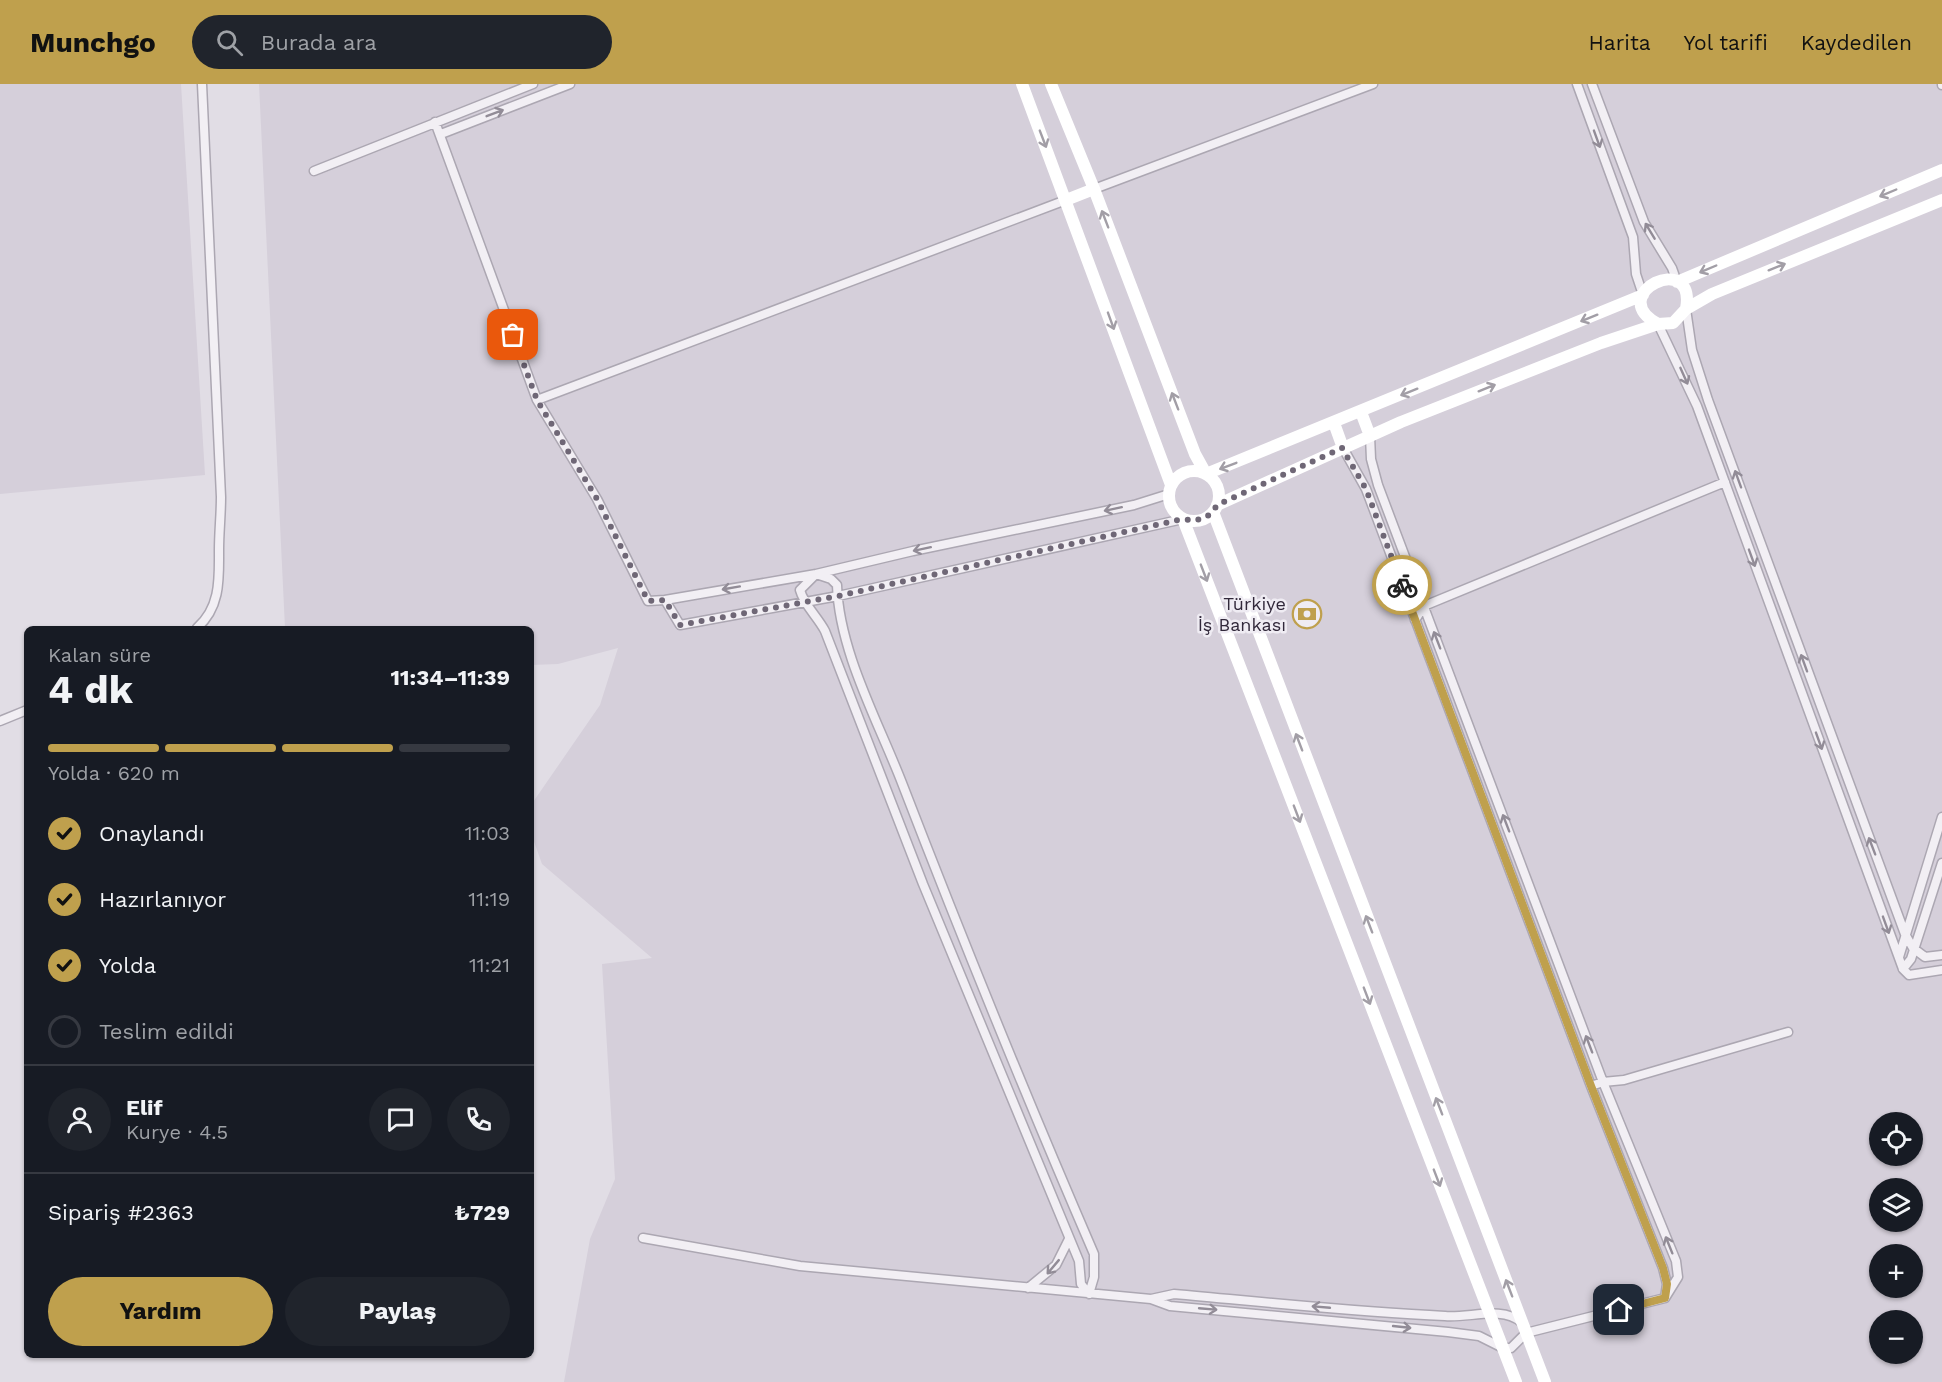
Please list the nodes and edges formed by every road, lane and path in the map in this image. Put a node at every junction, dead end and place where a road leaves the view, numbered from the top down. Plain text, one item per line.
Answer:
1 (202, 84) edge
2 (532, 84) edge
3 (570, 84) edge
4 (1022, 84) edge
5 (1051, 84) edge
6 (1373, 84) edge
7 (1577, 84) edge
8 (1592, 84) edge
9 (435, 122) junction
10 (441, 134) junction
11 (1942, 170) edge
12 (314, 171) dead end
13 (1094, 189) junction
14 (1066, 200) junction
15 (1942, 200) edge
16 (1677, 282) junction
17 (1643, 295) junction
18 (1686, 309) junction
19 (1658, 324) junction
20 (537, 400) junction
21 (1361, 412) junction
22 (1334, 423) junction
23 (1370, 436) junction
24 (1342, 448) junction
25 (1206, 474) junction
26 (1725, 482) junction
27 (1170, 489) junction
28 (1215, 508) junction
29 (1183, 519) junction
30 (816, 574) junction
31 (838, 596) junction
32 (665, 600) junction
33 (803, 602) junction
34 (1424, 606) junction
35 (1415, 620) junction
36 (199, 626) edge
37 (24, 711) edge
38 (1465, 715) junction
39 (1453, 719) junction
40 (0, 721) edge
41 (1942, 817) edge
42 (1517, 852) junction
43 (1505, 857) junction
44 (1942, 863) edge
45 (1905, 934) junction
46 (1913, 948) junction
47 (1942, 955) edge
48 (1898, 957) junction
49 (1926, 957) junction
50 (1911, 959) junction
51 (1903, 969) junction
52 (1942, 970) edge
53 (1788, 1032) dead end
54 (1603, 1082) junction
55 (1591, 1086) junction
56 (643, 1238) dead end
57 (1069, 1239) junction
58 (1028, 1288) junction
59 (1089, 1294) junction
60 (1665, 1298) junction
61 (1151, 1299) junction
62 (1360, 1310) junction
63 (1490, 1315) junction
64 (1359, 1323) junction
65 (1524, 1328) junction
66 (1503, 1348) junction
67 (1516, 1382) edge
68 (1545, 1382) edge

1 - 36 street
2 - 9 street
10 -> 3 street
4 -> 14 street
5 - 13 street
6 - 13 street
7 -> 17 street
16 -> 8 street
9 - 10 street
9 - 12 street
10 - 20 street
11 -> 16 street
13 - 14 street
25 -> 13 street
14 - 20 street
14 -> 27 street
18 -> 15 street
16 - 17 street
16 - 18 street
17 - 19 street
17 -> 21 street
18 - 19 street
45 -> 18 street
23 -> 19 street
19 -> 26 street
20 - 32 street
21 - 22 street
21 - 23 street
22 - 24 street
22 -> 25 street
23 - 24 street
23 - 34 street
24 - 28 street
24 - 35 street
25 - 27 street
25 - 28 street
26 - 34 street
26 -> 48 street
27 - 29 street
27 -> 30 street
28 - 29 street
65 -> 28 street
29 - 31 street
29 -> 63 street
30 - 31 street
30 -> 32 street
30 - 33 street
31 - 33 street
31 - 59 street
32 - 33 street
33 - 57 street
34 - 35 street
38 -> 34 street
35 - 39 street
37 - 40 street
38 - 39 street
42 -> 38 street
39 - 43 street
41 - 45 street
42 - 43 street
54 -> 42 street
43 - 55 street
44 - 46 street
45 - 46 street
45 - 48 street
46 - 49 street
46 - 50 street
47 - 49 street
48 - 51 street
49 - 50 street
50 - 51 street
51 - 52 street
53 - 54 street
54 - 55 street
60 -> 54 street
55 - 60 street
56 - 58 street
57 -> 58 street
57 - 59 street
58 - 59 street
59 - 61 street
60 - 65 street
62 -> 61 street
61 -> 64 street
62 - 63 street
62 - 64 street
63 - 65 street
63 - 66 street
64 -> 66 street
65 - 66 street
65 - 68 street
66 - 67 street

